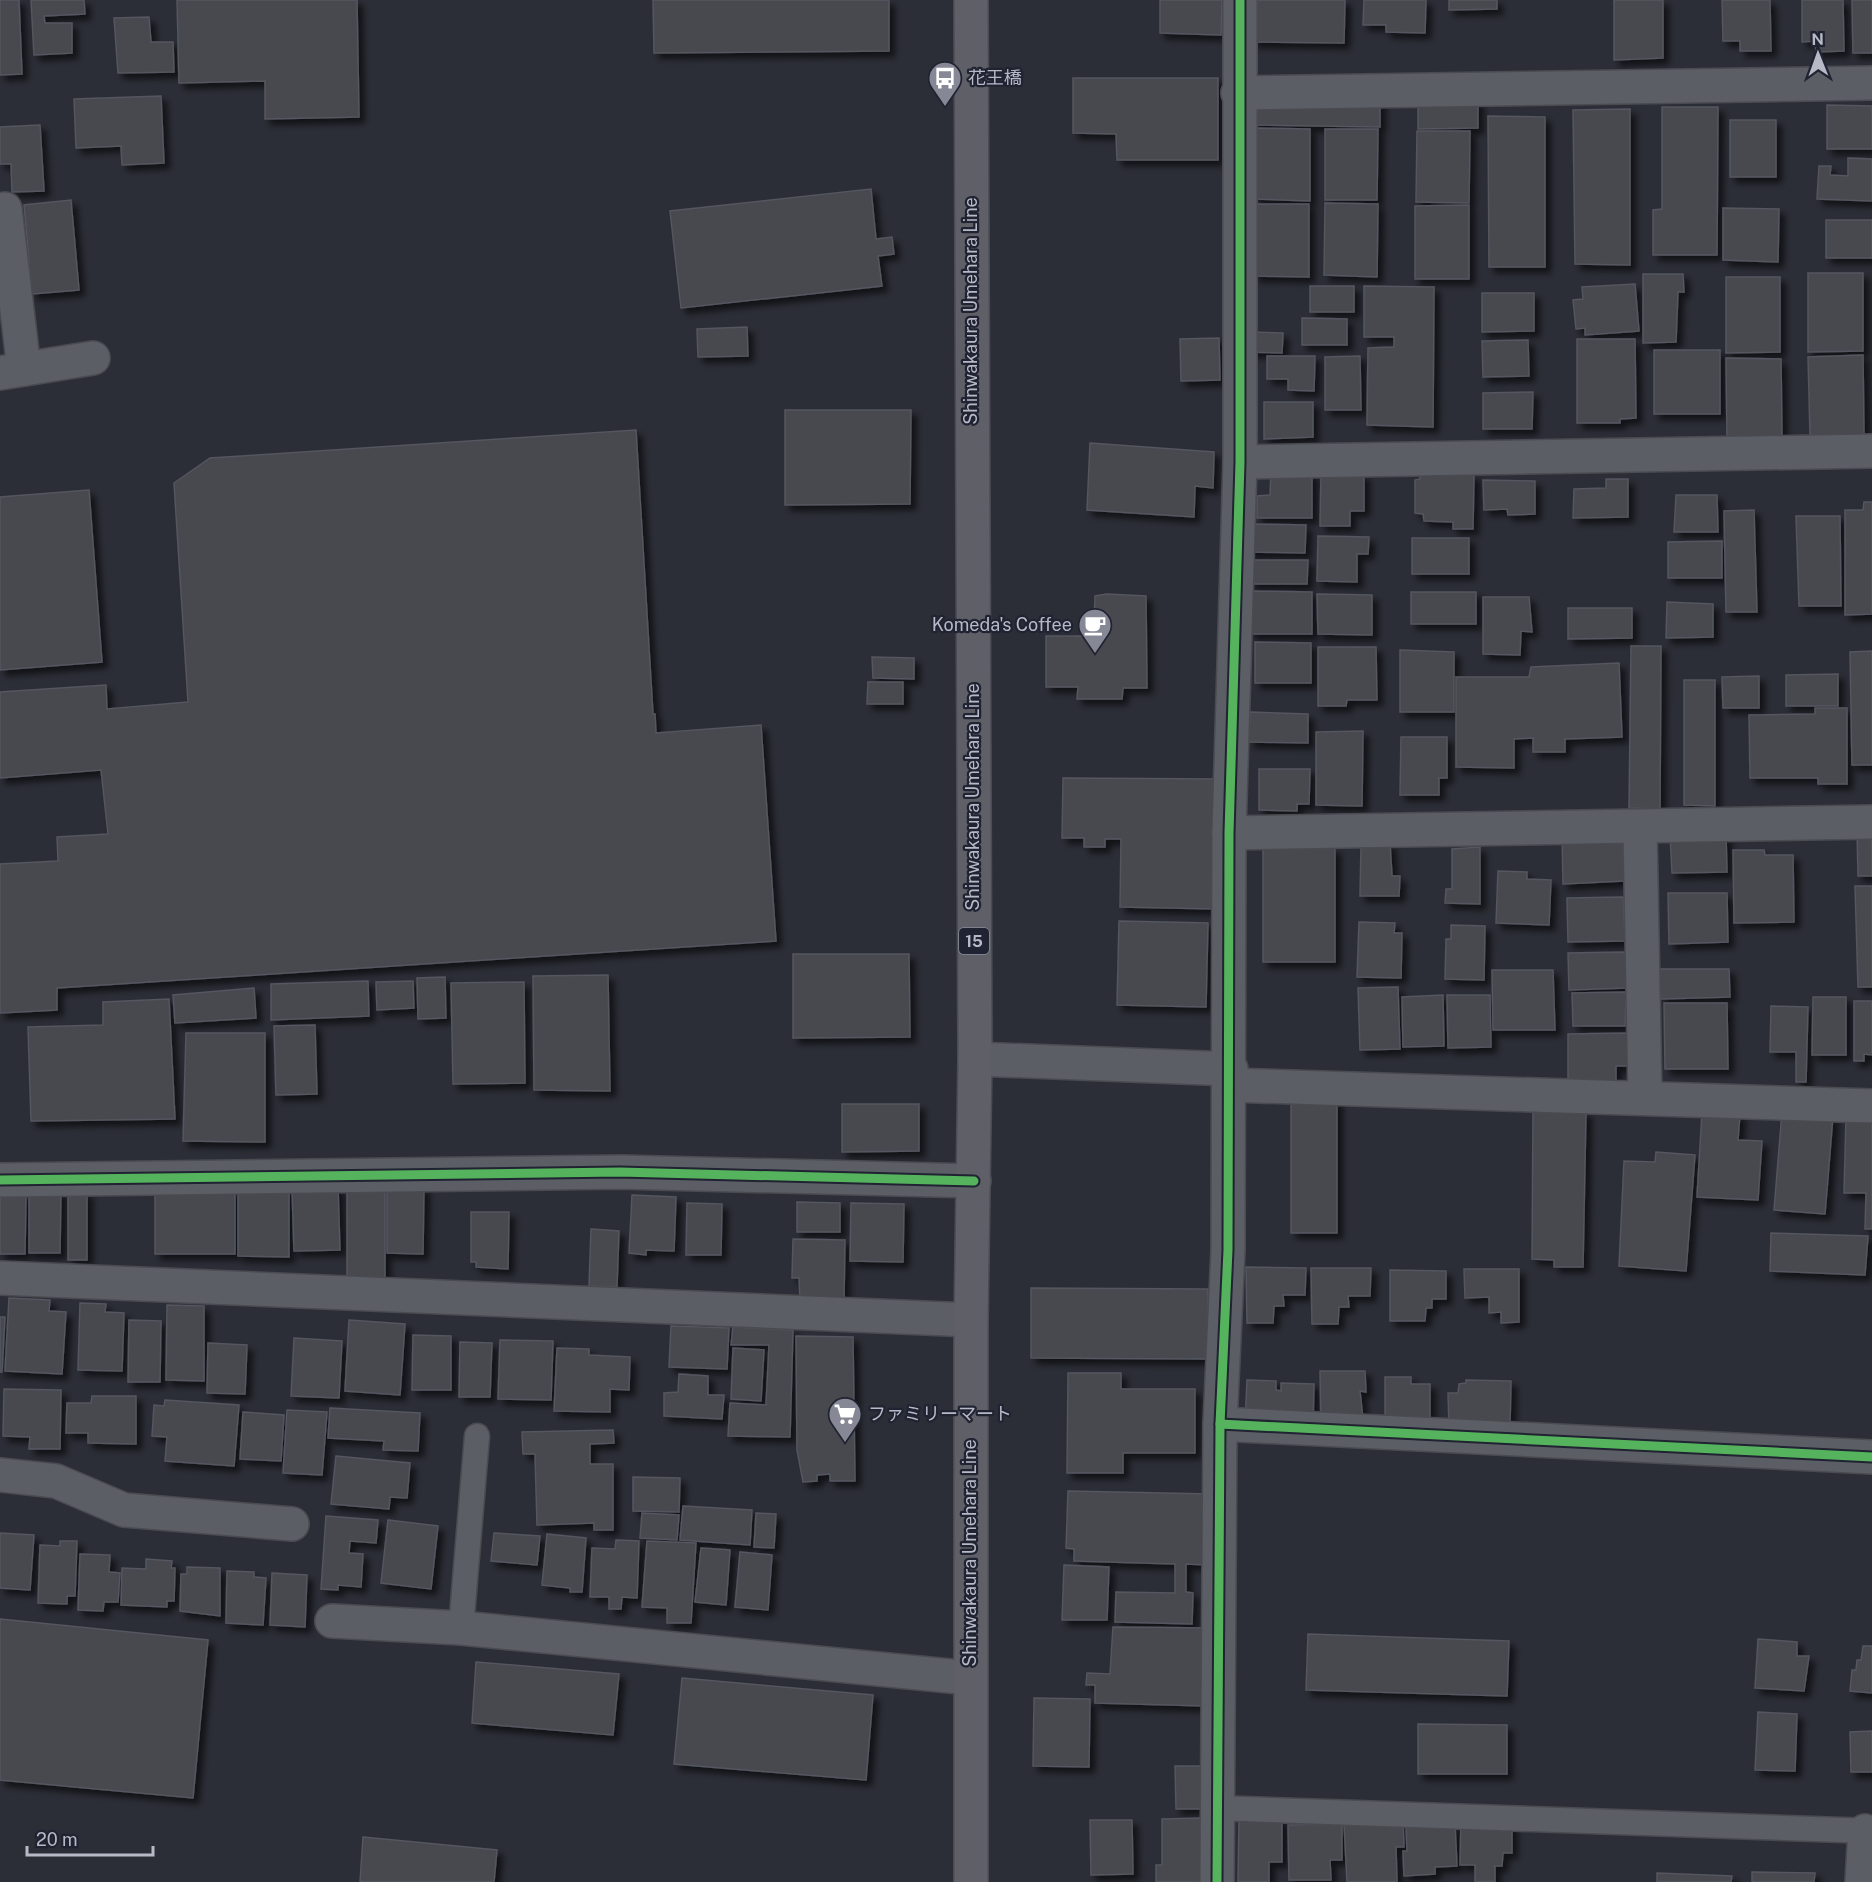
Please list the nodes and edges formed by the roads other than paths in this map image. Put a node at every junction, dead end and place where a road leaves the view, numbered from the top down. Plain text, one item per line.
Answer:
1 (971, 0) edge
2 (1239, 0) edge
3 (1872, 83) edge
4 (1238, 93) junction
5 (5, 209) dead end
6 (93, 358) dead end
7 (12, 371) edge
8 (1872, 451) edge
9 (1240, 462) junction
10 (1872, 822) edge
11 (1640, 828) junction
12 (1229, 833) junction
13 (975, 1059) junction
14 (1230, 1077) junction
15 (1646, 1098) junction
16 (1872, 1106) edge
17 (0, 1180) edge
18 (974, 1181) junction
19 (0, 1278) edge
20 (971, 1320) junction
21 (1220, 1424) junction
22 (477, 1436) dead end
23 (1872, 1458) edge
24 (0, 1475) edge
25 (292, 1524) dead end
26 (332, 1621) dead end
27 (461, 1628) junction
28 (970, 1678) junction
29 (1216, 1809) junction
30 (1868, 1831) edge
31 (971, 1882) edge
32 (1217, 1882) edge
33 (1862, 1882) edge

1 - 13 main road, Shinwakaura Umehara Line / 15
2 - 4 street
3 - 4 street
4 - 9 street
5 - 7 street
6 - 7 street
8 - 9 street
9 - 12 street
10 - 11 street
11 - 12 street
11 - 15 street
12 - 14 street
13 - 14 street
13 - 18 main road, Shinwakaura Umehara Line / 15
14 - 15 street
14 - 21 street
15 - 16 street
17 - 18 street
18 - 20 main road, Shinwakaura Umehara Line / 15
19 - 20 street
20 - 28 main road, Shinwakaura Umehara Line / 15
21 - 23 street
21 - 29 street
22 - 27 lane
24 - 25 street
26 - 27 street
27 - 28 street
28 - 31 main road, Shinwakaura Umehara Line / 15
29 - 30 lane
29 - 32 street
30 - 33 street

